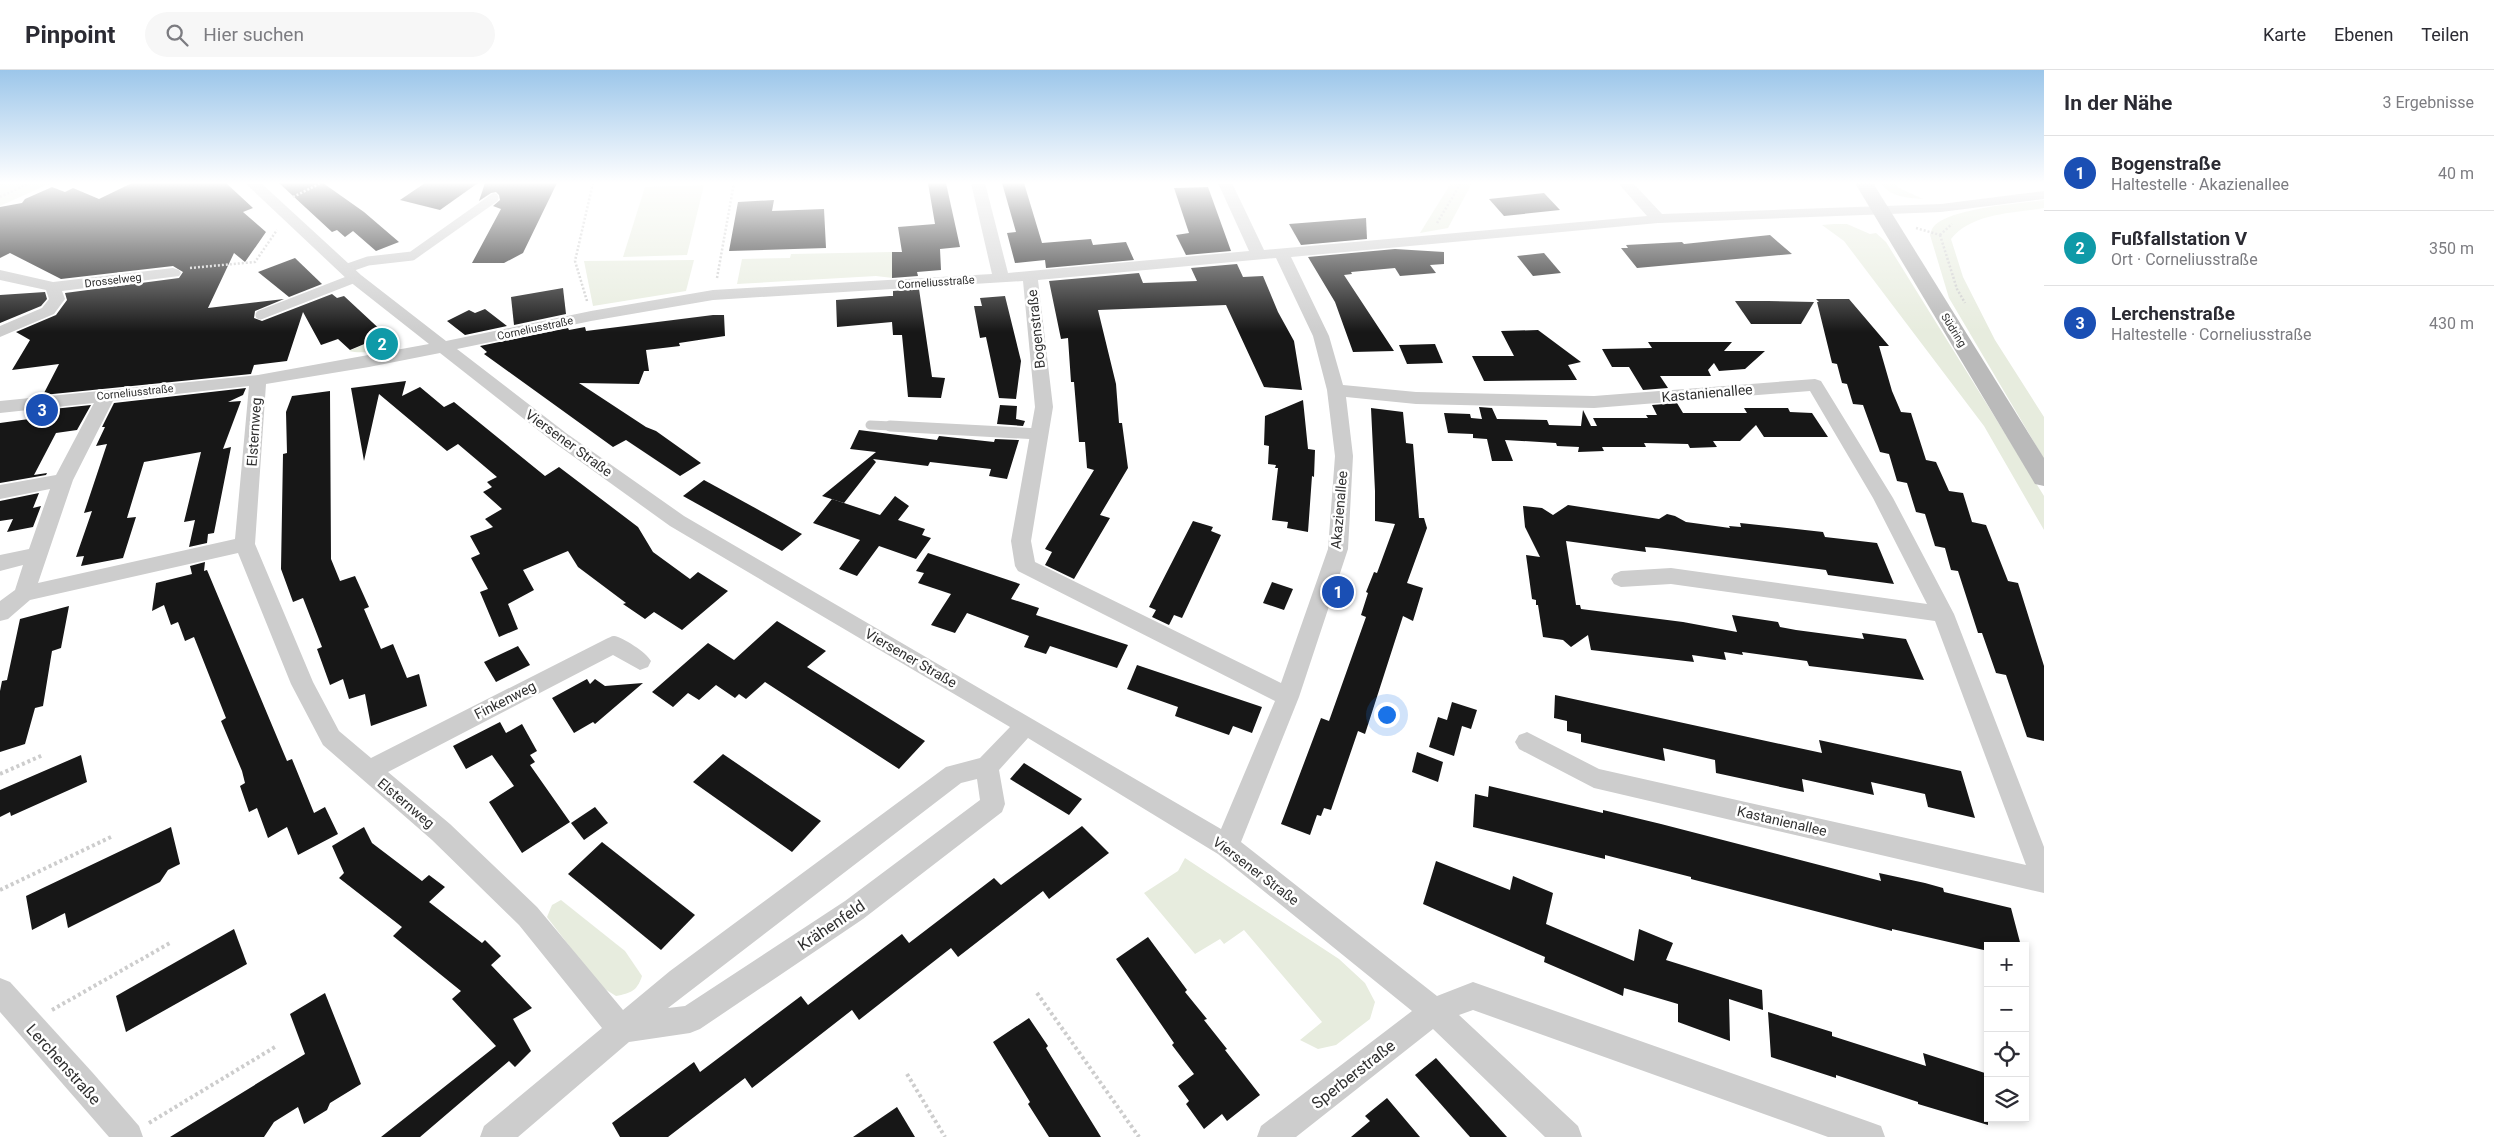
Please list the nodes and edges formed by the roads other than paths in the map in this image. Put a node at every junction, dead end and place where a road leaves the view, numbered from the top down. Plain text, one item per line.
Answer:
1 (306, 233) edge
2 (445, 233) edge
3 (990, 233) edge
4 (1249, 233) edge
5 (1499, 233) edge
6 (1894, 233) edge
7 (1282, 254) junction
8 (1260, 256) junction
9 (173, 273) road end
10 (0, 274) edge
11 (350, 274) junction
12 (1030, 276) junction
13 (1001, 278) junction
14 (53, 287) junction
15 (260, 315) dead end
16 (0, 332) edge
17 (443, 347) junction
18 (258, 380) junction
19 (1336, 390) junction
20 (107, 395) junction
21 (0, 407) edge
22 (870, 425) dead end
23 (1039, 434) junction
24 (2044, 478) edge
25 (63, 480) junction
26 (0, 492) edge
27 (246, 544) junction
28 (37, 555) junction
29 (0, 563) edge
30 (1621, 579) dead end
31 (24, 594) junction
32 (0, 612) edge
33 (1943, 614) junction
34 (640, 661) dead end
35 (1288, 696) junction
36 (1026, 725) junction
37 (1527, 742) dead end
38 (987, 767) junction
39 (368, 771) junction
40 (1227, 846) junction
41 (2044, 881) edge
42 (0, 992) edge
43 (1434, 1011) junction
44 (621, 1028) junction
45 (127, 1136) edge
46 (495, 1137) edge
47 (1272, 1137) edge
48 (1567, 1137) edge
49 (1870, 1137) edge

1 - 11 street, Viersener Straße
2 - 11 lane
3 - 13 street
4 - 8 street
5 - 7 street, Corneliusstraße
6 - 24 main road, Südring
7 - 8 street, Corneliusstraße
7 - 19 street, Akazienallee
8 - 12 street, Corneliusstraße
9 - 14 street, Drosselweg
10 - 14 street, Drosselweg
11 - 15 lane
11 - 17 street, Viersener Straße
12 - 13 street, Corneliusstraße
12 - 23 street, Bogenstraße
13 - 17 street, Corneliusstraße
14 - 16 street
17 - 18 street, Corneliusstraße
17 - 36 street, Viersener Straße
18 - 20 street, Corneliusstraße
18 - 27 street, Elsternweg
19 - 33 street, Kastanienallee
19 - 35 street, Akazienallee
20 - 21 street, Corneliusstraße
20 - 25 street
22 - 23 lane
23 - 35 street, Bogenstraße
25 - 26 street
25 - 28 street
27 - 31 street
27 - 39 street, Elsternweg
28 - 29 street
28 - 31 street
30 - 33 street
31 - 32 street
33 - 41 street, Kastanienallee
34 - 39 street, Finkenweg
35 - 40 street, Akazienallee
36 - 38 street
36 - 40 street, Viersener Straße
37 - 41 street, Kastanienallee
38 - 44 street
38 - 44 street, Krähenfeld
39 - 44 street, Elsternweg
40 - 43 street, Viersener Straße
42 - 45 street, Lerchenstraße
43 - 47 street, Sperberstraße
43 - 48 street, Viersener Straße
43 - 49 street
44 - 46 street

